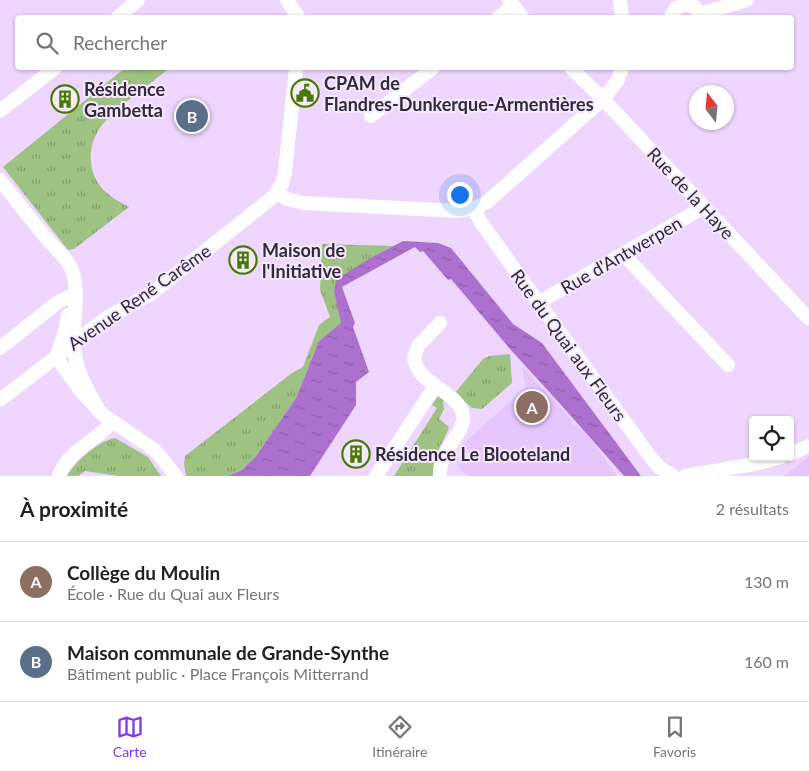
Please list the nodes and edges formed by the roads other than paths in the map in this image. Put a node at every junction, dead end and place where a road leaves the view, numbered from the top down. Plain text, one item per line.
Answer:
1 (138, 0) edge
2 (287, 0) edge
3 (620, 0) edge
4 (747, 0) edge
5 (511, 3) edge
6 (120, 15) edge
7 (297, 15) edge
8 (501, 15) edge
9 (521, 15) edge
10 (622, 15) edge
11 (671, 15) edge
12 (700, 15) edge
13 (704, 15) edge
14 (52, 70) edge
15 (431, 70) edge
16 (573, 70) edge
17 (621, 70) edge
18 (296, 72) edge
19 (602, 99) junction
20 (0, 112) edge
21 (371, 116) dead end
22 (0, 180) edge
23 (277, 193) junction
24 (704, 207) junction
25 (474, 208) junction
26 (623, 254) junction
27 (72, 295) junction
28 (538, 302) junction
29 (809, 319) edge
30 (440, 323) dead end
31 (74, 343) junction
32 (0, 348) edge
33 (56, 357) junction
34 (728, 365) dead end
35 (435, 386) junction
36 (0, 400) edge
37 (98, 409) junction
38 (112, 422) junction
39 (809, 446) edge
40 (794, 452) edge
41 (766, 461) edge
42 (172, 472) edge
43 (59, 476) edge
44 (376, 476) edge
45 (440, 476) edge
46 (677, 476) edge

1 - 6 street
2 - 7 street
3 - 10 street
4 - 13 street
5 - 8 street
5 - 9 street
11 - 12 street
14 - 20 street
15 - 21 street
16 - 19 street, Rue de la Haye
17 - 19 street
18 - 23 street
19 - 24 street, Rue de la Haye
19 - 25 street
22 - 27 street
23 - 25 street
23 - 31 street, Avenue René Carême
24 - 26 street, Rue d'Antwerpen
24 - 29 street, Rue de la Haye
25 - 28 street, Rue du Quai aux Fleurs
26 - 28 street, Rue d'Antwerpen
26 - 34 street
27 - 31 street
27 - 32 street
27 - 33 street
28 - 46 street, Rue du Quai aux Fleurs
30 - 35 street
31 - 33 street, Avenue René Carême
31 - 37 street
33 - 36 street, Avenue René Carême
33 - 37 street
35 - 44 street
35 - 45 street
37 - 38 street
38 - 42 street
38 - 43 street
39 - 40 street
41 - 46 street

